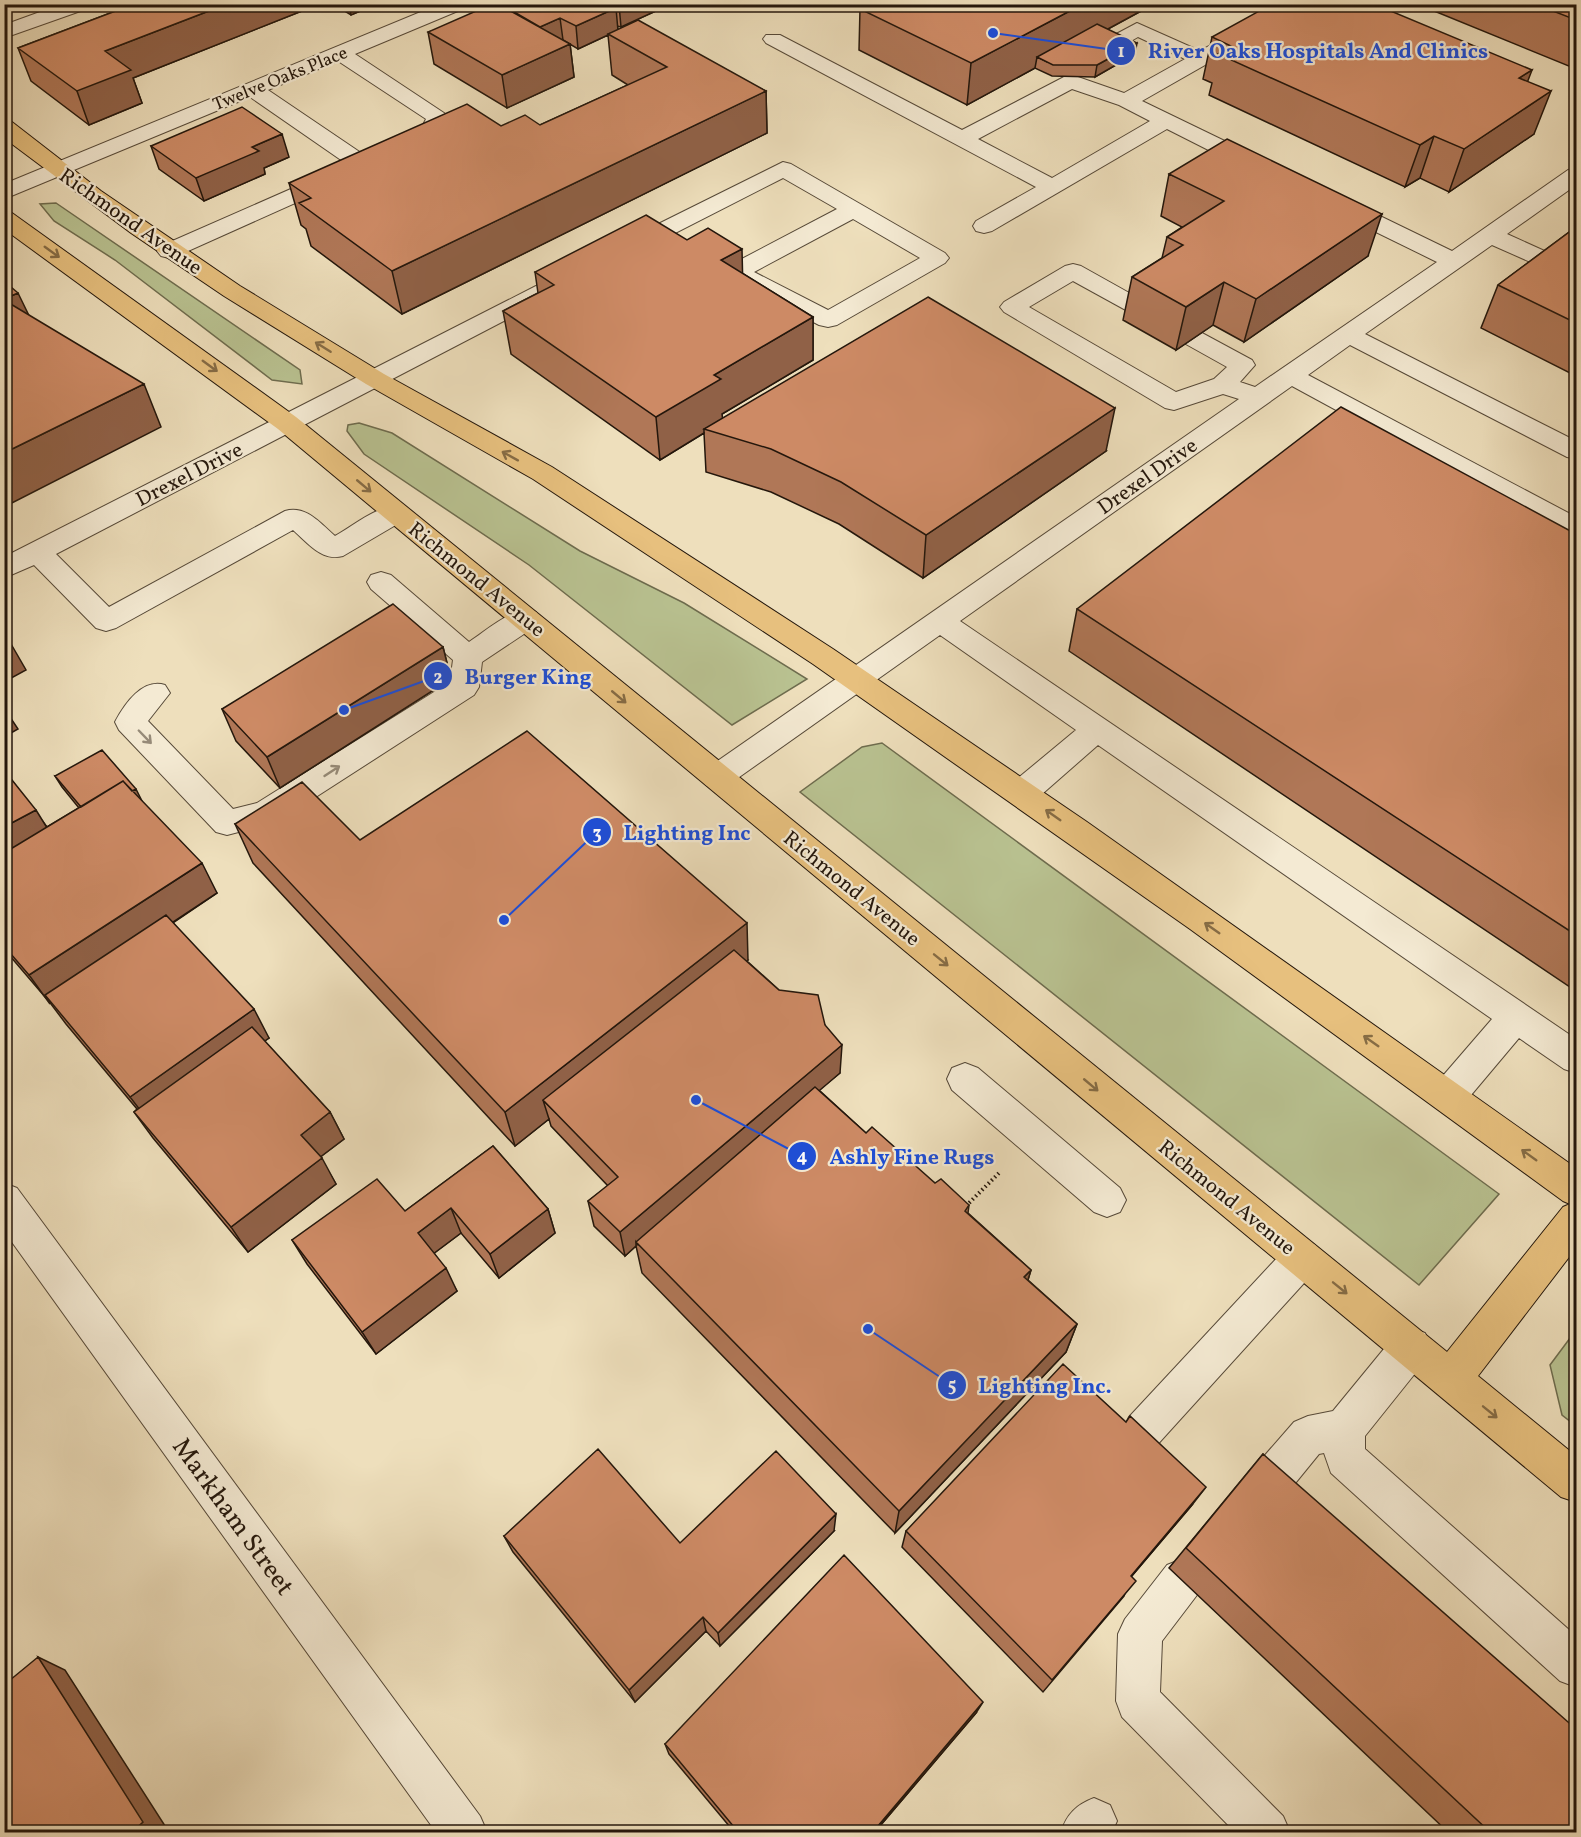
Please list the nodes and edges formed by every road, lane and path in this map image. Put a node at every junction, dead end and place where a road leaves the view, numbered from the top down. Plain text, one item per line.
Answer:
1 (82, 4) edge
2 (458, 4) edge
3 (1298, 4) edge
4 (4, 32) edge
5 (773, 39) dead end
6 (1112, 44) edge
7 (340, 53) junction
8 (1201, 59) junction
9 (252, 89) junction
10 (1126, 101) junction
11 (1166, 121) junction
12 (4, 127) edge
13 (962, 139) junction
14 (379, 157) junction
15 (58, 170) junction
16 (1273, 173) edge
17 (1576, 175) edge
18 (1052, 187) junction
19 (4, 192) edge
20 (1316, 194) edge
21 (853, 210) junction
22 (4, 218) edge
23 (984, 226) dead end
24 (665, 229) junction
25 (1491, 235) junction
26 (685, 241) edge
27 (169, 251) junction
28 (705, 254) edge
29 (604, 260) edge
30 (1454, 261) junction
31 (1561, 267) edge
32 (735, 272) junction
33 (562, 281) edge
34 (1141, 309) dead end
35 (1348, 335) junction
36 (1194, 338) edge
37 (1290, 375) junction
38 (373, 378) junction
39 (1223, 385) junction
40 (1258, 397) junction
41 (287, 423) junction
42 (1576, 451) edge
43 (396, 513) junction
44 (1576, 528) edge
45 (37, 552) junction
46 (4, 569) edge
47 (381, 582) dead end
48 (526, 620) junction
49 (940, 621) junction
50 (468, 657) junction
51 (857, 679) junction
52 (155, 693) dead end
53 (1098, 728) junction
54 (717, 777) junction
55 (1022, 793) junction
56 (1516, 1016) junction
57 (1576, 1058) edge
58 (965, 1079) dead end
59 (1448, 1096) junction
60 (1576, 1190) edge
61 (4, 1200) edge
62 (1107, 1200) dead end
63 (1576, 1219) edge
64 (1302, 1258) junction
65 (1411, 1347) junction
66 (1451, 1379) junction
67 (1344, 1429) junction
68 (1143, 1431) edge
69 (1576, 1482) edge
70 (1260, 1493) edge
71 (1182, 1580) dead end
72 (1576, 1665) edge
73 (464, 1833) edge
74 (1267, 1833) edge

1 - 4 street
2 - 7 street, Twelve Oaks Place
3 - 8 street
5 - 13 street
6 - 8 street
7 - 9 street, Twelve Oaks Place
7 - 14 street
8 - 10 street
9 - 14 street
9 - 15 street, Twelve Oaks Place
10 - 11 street
10 - 13 street
11 - 16 street
11 - 18 street
12 - 15 main road, Richmond Avenue
13 - 18 street
14 - 27 street
15 - 19 street, Twelve Oaks Place
15 - 27 main road, Richmond Avenue
17 - 25 street, Drexel Drive
18 - 23 street
20 - 30 street
21 - 24 street
21 - 32 street
21 - 32 street
22 -> 41 main road, Richmond Avenue
24 - 26 street
24 - 29 street
25 - 30 street, Drexel Drive
25 - 31 street
38 -> 27 main road, Richmond Avenue
28 - 32 street
30 - 35 street, Drexel Drive
33 - 38 street, Drexel Drive
34 - 39 street
35 - 37 street, Drexel Drive
35 - 42 street
36 - 39 street
37 - 40 street, Drexel Drive
37 - 44 street
38 - 41 street, Drexel Drive
51 -> 38 main road, Richmond Avenue
39 - 40 street
40 - 49 street, Drexel Drive
41 -> 43 main road, Richmond Avenue
41 - 45 street, Drexel Drive
43 - 45 street
43 - 48 main road, Richmond Avenue
45 - 46 street, Drexel Drive
47 - 50 street
48 - 50 street
48 -> 54 main road, Richmond Avenue
49 - 51 street, Drexel Drive
49 - 53 street
52 -> 50 street
51 - 54 street, Drexel Drive
51 - 55 main road, Richmond Avenue
53 - 55 street
53 - 56 street
54 -> 64 main road, Richmond Avenue
59 -> 55 main road, Richmond Avenue
56 - 57 street
56 - 59 street
58 - 62 street
60 -> 59 main road, Richmond Avenue
61 - 73 street, Markham Street
63 - 66 main road
64 -> 65 main road, Richmond Avenue
64 - 68 street
65 - 66 main road, Richmond Avenue
65 - 67 street
66 -> 69 main road, Richmond Avenue
67 - 70 street
67 - 72 street
71 - 74 street

